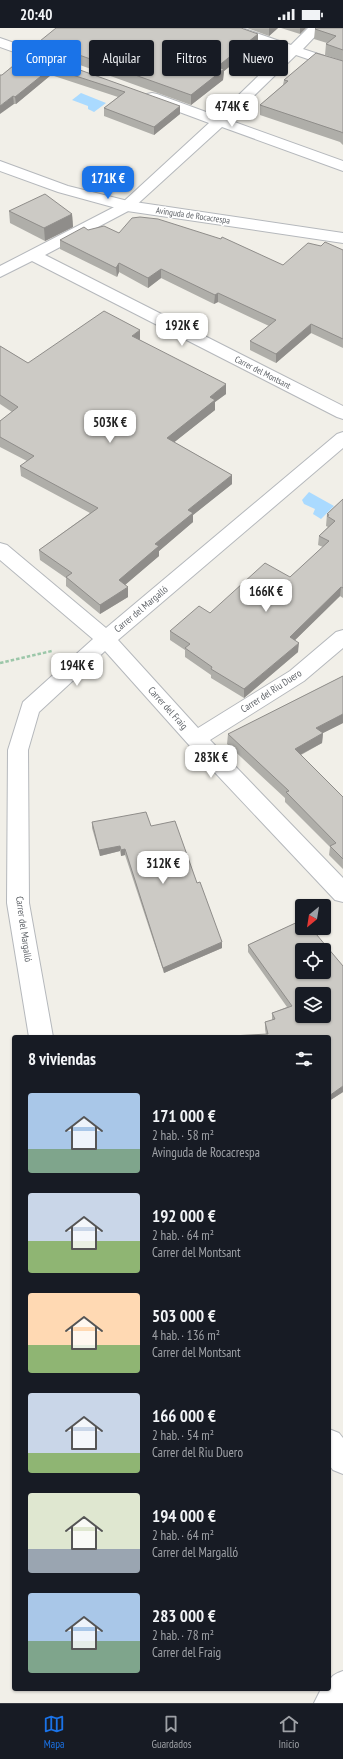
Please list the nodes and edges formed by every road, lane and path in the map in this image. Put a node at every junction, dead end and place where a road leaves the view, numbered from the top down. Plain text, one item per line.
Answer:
1 (228, 28) edge
2 (316, 28) edge
3 (0, 42) edge
4 (12, 46) edge
5 (294, 50) junction
6 (343, 67) edge
7 (140, 92) edge
8 (220, 121) junction
9 (0, 166) edge
10 (343, 166) edge
11 (127, 206) junction
12 (343, 238) edge
13 (34, 256) junction
14 (0, 272) edge
15 (343, 413) edge
16 (343, 438) edge
17 (0, 550) edge
18 (343, 637) edge
19 (106, 639) junction
20 (196, 739) junction
21 (343, 893) edge
22 (41, 1035) edge
23 (331, 1445) edge
24 (343, 1460) edge
25 (343, 1686) edge
26 (329, 1703) edge

1 - 5 street
2 - 5 street
3 - 4 street
5 - 6 street
5 - 8 street
7 - 8 street
8 - 10 street
8 - 11 street
9 - 11 street, Avinguda de Rocacrespa
11 - 12 street, Avinguda de Rocacrespa
11 - 13 street
13 - 14 street
13 - 15 street, Carrer del Montsant
16 - 19 street, Carrer del Margalló
17 - 19 street, Carrer del Fraig
18 - 20 street, Carrer del Riu Duero
19 - 20 street, Carrer del Fraig
19 - 22 street, Carrer del Margalló
20 - 21 street, Carrer del Fraig
23 - 24 street
25 - 26 street

